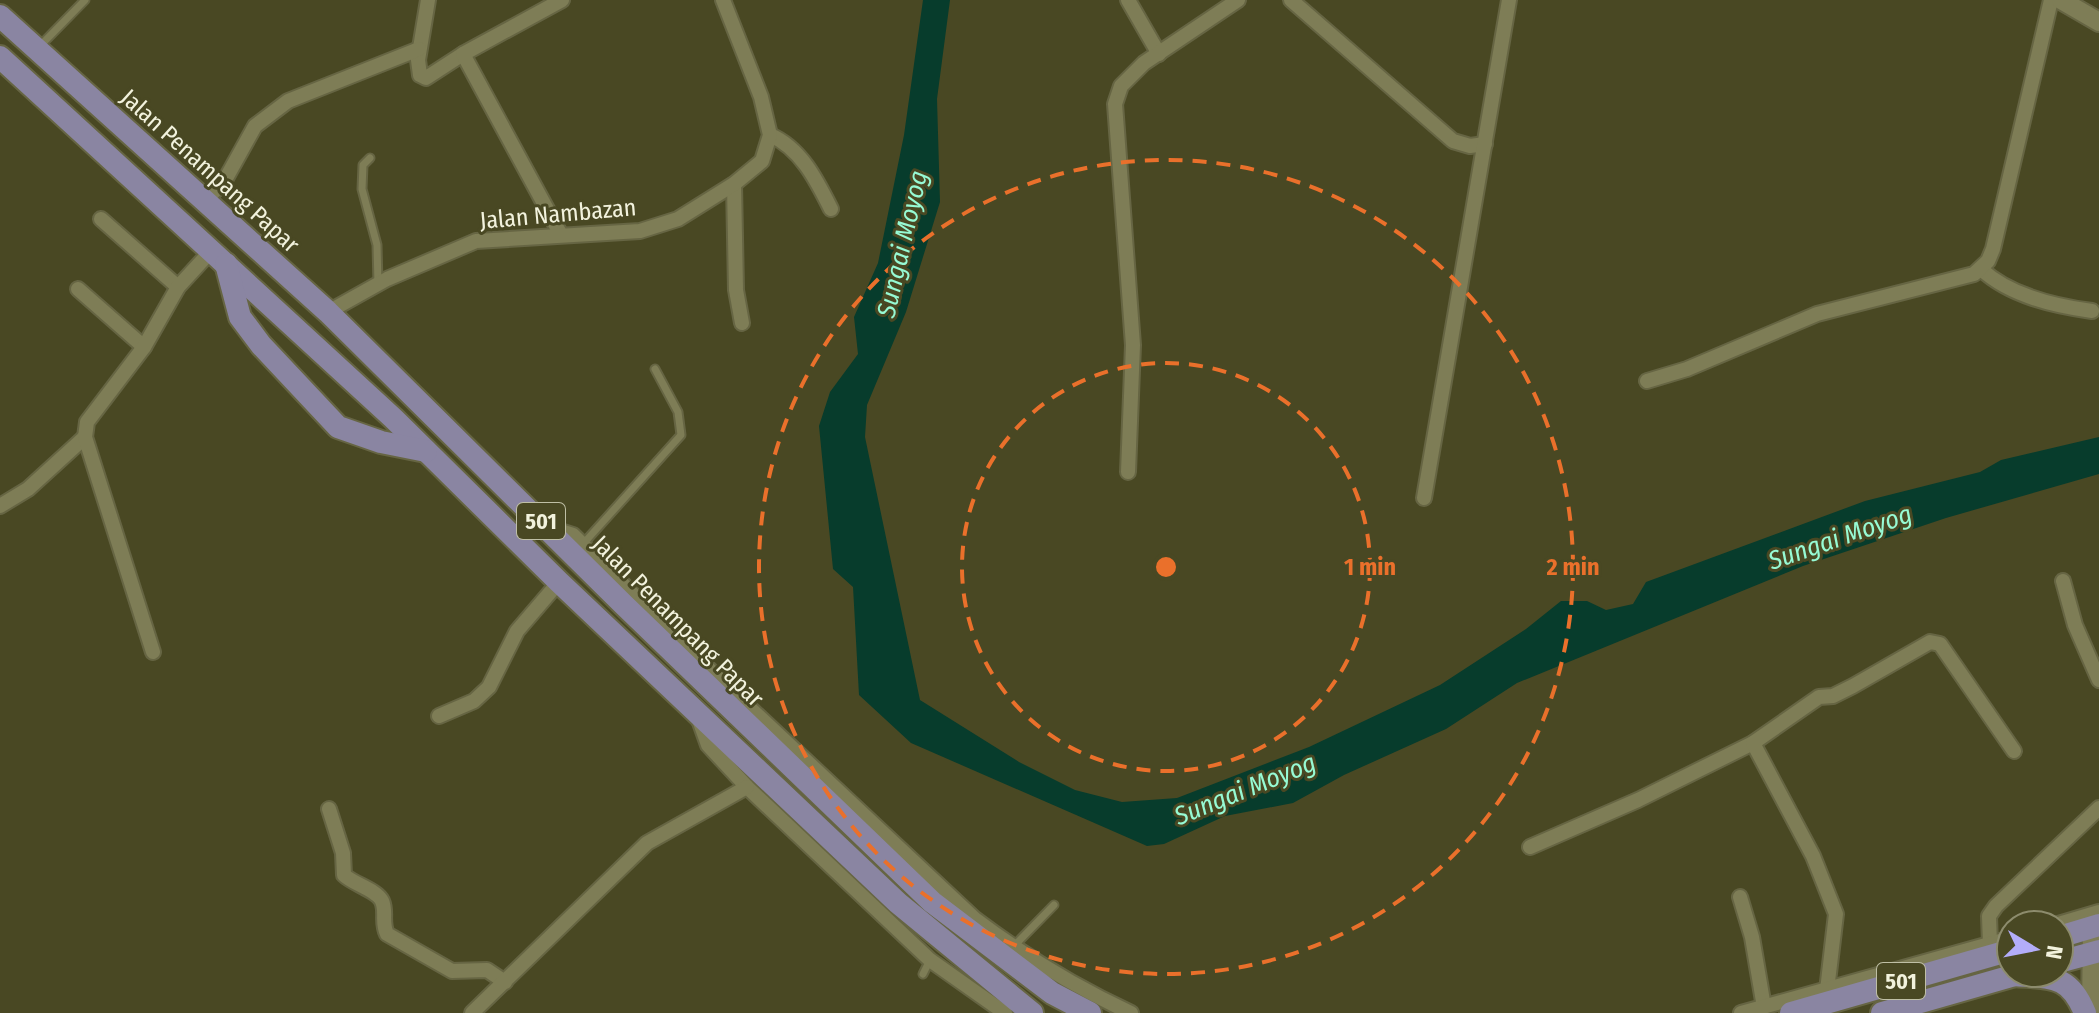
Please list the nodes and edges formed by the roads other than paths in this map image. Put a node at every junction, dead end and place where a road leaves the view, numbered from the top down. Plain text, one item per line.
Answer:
1 (85, 0) edge
2 (428, 0) edge
3 (562, 0) edge
4 (723, 0) edge
5 (1128, 0) edge
6 (1238, 0) edge
7 (1291, 0) edge
8 (1509, 0) edge
9 (2051, 0) edge
10 (2061, 0) edge
11 (0, 16) edge
12 (2099, 22) edge
13 (419, 49) junction
14 (36, 51) junction
15 (463, 54) junction
16 (1159, 54) junction
17 (0, 57) edge
18 (770, 135) junction
19 (1485, 144) junction
20 (370, 158) dead end
21 (734, 184) junction
22 (205, 201) junction
23 (831, 209) dead end
24 (101, 219) dead end
25 (561, 235) junction
26 (219, 256) junction
27 (1981, 269) junction
28 (378, 284) junction
29 (178, 287) junction
30 (78, 289) dead end
31 (2092, 311) dead end
32 (328, 312) junction
33 (742, 323) dead end
34 (354, 338) junction
35 (144, 347) junction
36 (655, 369) dead end
37 (1647, 381) dead end
38 (393, 418) junction
39 (85, 437) junction
40 (427, 452) junction
41 (1128, 472) dead end
42 (1424, 498) dead end
43 (0, 506) edge
44 (547, 527) junction
45 (582, 546) junction
46 (2063, 581) dead end
47 (559, 582) junction
48 (153, 652) dead end
49 (2099, 680) edge
50 (695, 709) junction
51 (439, 716) dead end
52 (1753, 743) junction
53 (2014, 751) dead end
54 (747, 787) junction
55 (2099, 808) edge
56 (329, 809) dead end
57 (1530, 847) dead end
58 (1740, 897) dead end
59 (1054, 905) dead end
60 (2097, 922) edge
61 (2075, 924) edge
62 (2075, 931) edge
63 (1995, 932) edge
64 (1013, 948) junction
65 (1995, 948) edge
66 (1995, 949) edge
67 (2095, 952) edge
68 (2075, 958) edge
69 (930, 960) junction
70 (923, 974) dead end
71 (1995, 981) edge
72 (505, 982) junction
73 (2074, 989) edge
74 (1827, 990) junction
75 (2099, 1005) edge
76 (1764, 1007) junction
77 (1887, 1012) edge
78 (472, 1013) edge
79 (1005, 1013) edge
80 (1032, 1013) edge
81 (1090, 1013) edge
82 (1131, 1013) edge
83 (1741, 1013) edge
84 (1791, 1013) edge
85 (2090, 1013) edge

1 - 14 lane
2 - 13 street
3 - 15 street
4 - 18 street
5 - 16 street
6 - 16 street
7 - 19 street
8 - 19 street
9 - 27 street
10 - 12 street
11 - 14 main road, Jalan Penampang Papar / 501
13 - 15 street
13 - 22 street
14 - 22 main road, Jalan Penampang Papar / 501
15 - 25 street
16 - 41 street
17 - 26 main road, Jalan Penampang Papar / 501
18 - 21 street, Jalan Nambazan
18 - 23 street
19 - 42 street
20 - 28 lane
21 - 25 street, Jalan Nambazan
21 - 33 street
22 - 32 main road, Jalan Penampang Papar / 501
24 - 29 street
25 - 28 street, Jalan Nambazan
26 - 29 street
26 - 38 main road, Jalan Penampang Papar / 501
26 - 40 main road
27 - 31 street
27 - 37 street
28 - 32 street, Jalan Nambazan
29 - 35 street
30 - 35 street
32 - 34 main road, Jalan Penampang Papar / 501
34 - 38 main road
34 - 44 main road, Jalan Penampang Papar / 501
35 - 39 street
36 - 45 lane
38 - 40 main road, Jalan Penampang Papar / 501
39 - 43 street
39 - 48 street
40 - 47 main road, Jalan Penampang Papar / 501
44 - 45 street
44 - 81 main road, Jalan Penampang Papar / 501
45 - 64 street
46 - 49 street
47 - 50 main road, Jalan Penampang Papar / 501
47 - 51 street
50 - 54 street
50 - 80 main road, Jalan Penampang Papar / 501
52 - 53 street
52 - 57 street
52 - 74 street
54 - 69 street
54 - 72 street
55 - 63 street
56 - 72 street
58 - 76 street
59 - 64 lane
60 - 61 street
60 - 62 main road
60 - 67 street
64 - 82 street
65 - 74 street
66 - 84 main road, 501
67 - 68 main road
67 - 85 street
69 - 70 lane
69 - 79 street
71 - 77 main road, 501
72 - 78 street
73 - 85 main road
74 - 76 street
75 - 85 main road
76 - 83 street

